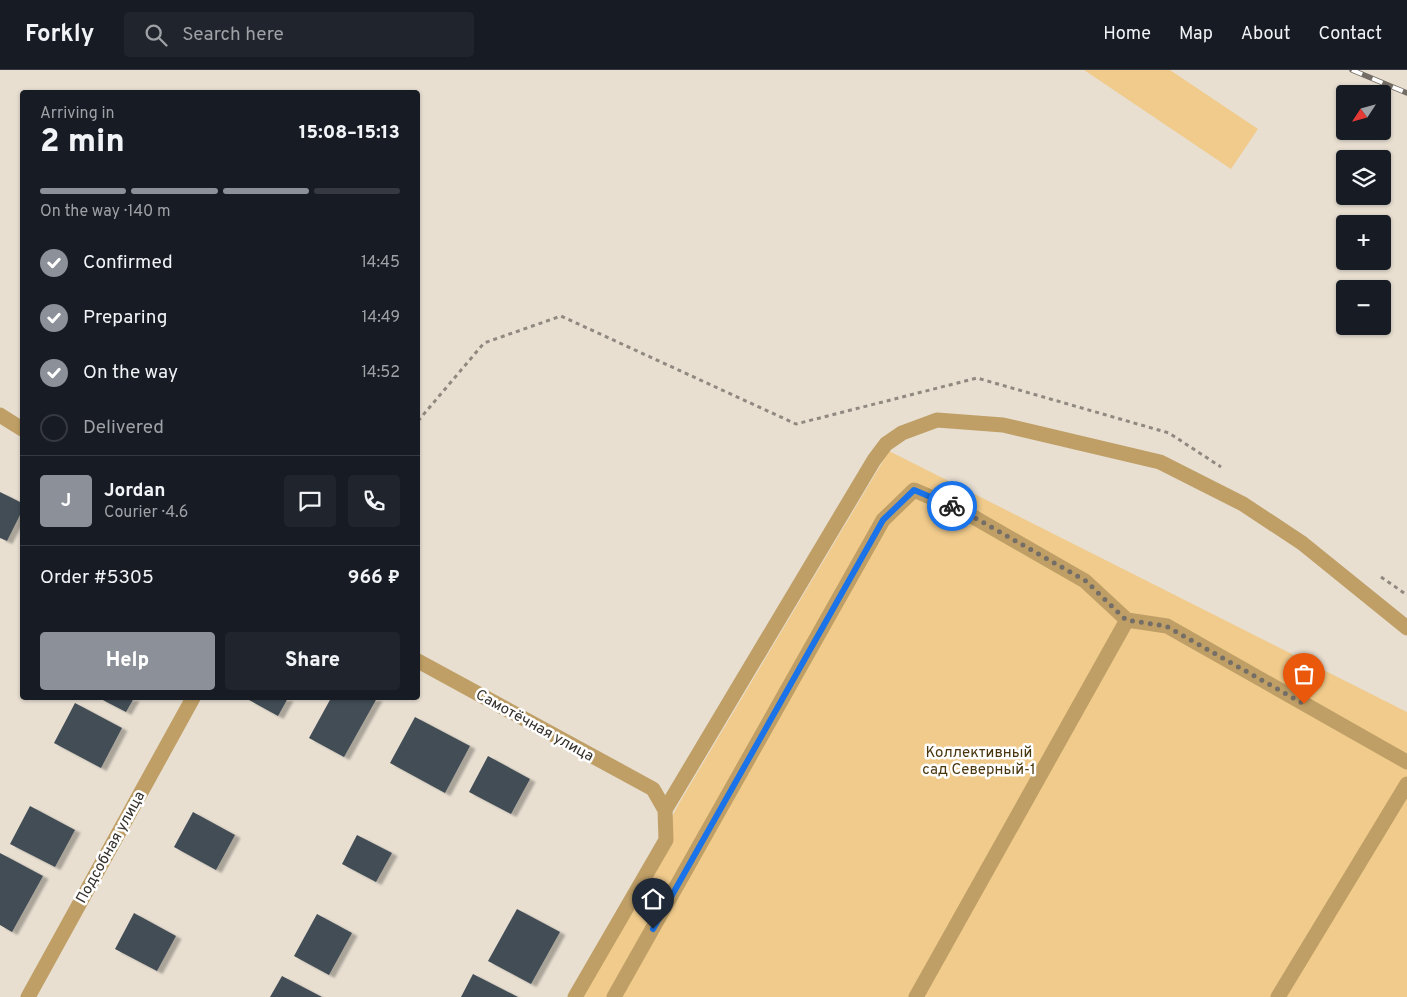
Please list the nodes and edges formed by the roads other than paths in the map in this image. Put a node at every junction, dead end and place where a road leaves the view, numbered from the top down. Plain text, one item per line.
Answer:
1 (0, 415) edge
2 (20, 428) edge
3 (1126, 620) junction
4 (1407, 628) edge
5 (420, 662) edge
6 (192, 700) edge
7 (1407, 762) edge
8 (1407, 784) edge
9 (666, 810) junction
10 (28, 997) edge
11 (575, 997) edge
12 (614, 997) edge
13 (916, 997) edge
14 (1278, 997) edge

1 - 2 street
3 - 7 street
3 - 12 street
3 - 13 street
4 - 9 street
5 - 9 street, Самотёчная улица
6 - 10 street, Подсобная улица
8 - 14 street
9 - 11 street

